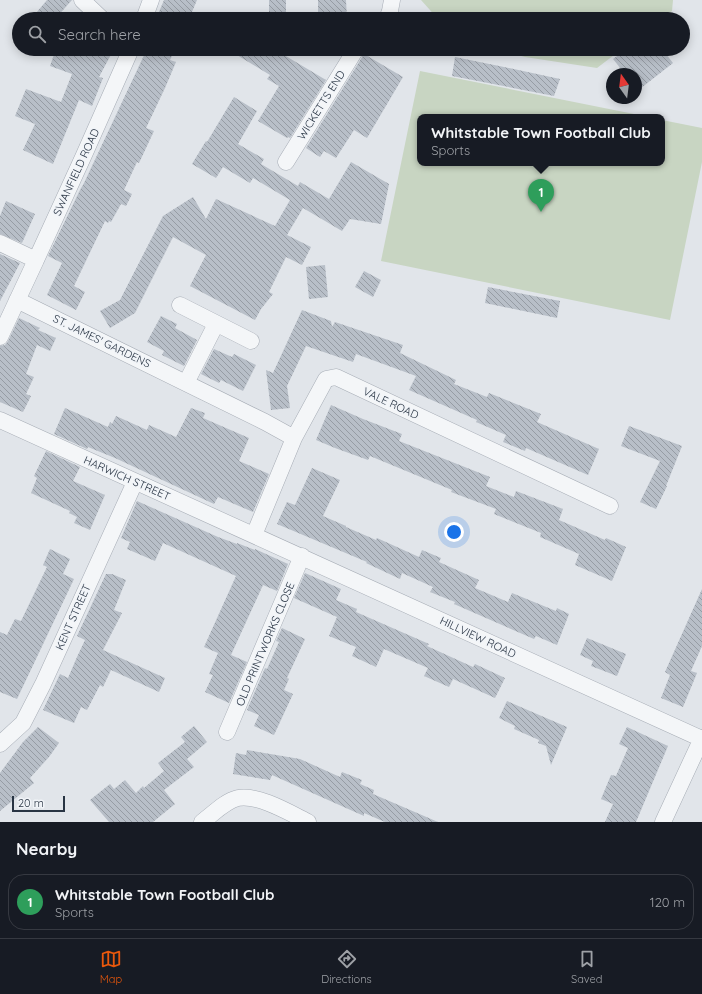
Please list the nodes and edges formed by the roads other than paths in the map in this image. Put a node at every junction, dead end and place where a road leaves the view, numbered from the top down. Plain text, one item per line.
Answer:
1 (82, 0) edge
2 (151, 0) edge
3 (392, 0) edge
4 (95, 12) edge
5 (147, 12) edge
6 (389, 12) edge
7 (128, 56) edge
8 (352, 56) edge
9 (286, 162) dead end
10 (0, 243) edge
11 (36, 260) junction
12 (17, 300) junction
13 (180, 305) dead end
14 (216, 324) junction
15 (0, 337) edge
16 (252, 341) dead end
17 (186, 383) junction
18 (0, 420) edge
19 (294, 438) junction
20 (135, 482) junction
21 (610, 506) dead end
22 (254, 535) junction
23 (302, 556) junction
24 (227, 732) dead end
25 (702, 738) edge
26 (0, 744) edge
27 (202, 822) edge
28 (308, 822) edge
29 (664, 822) edge

1 - 4 street
2 - 5 street
3 - 6 street
7 - 11 street, SWANFIELD ROAD
8 - 9 street, WICKETTS END
10 - 11 street
11 - 12 street, SWANFIELD ROAD
12 - 15 street, SWANFIELD ROAD
12 - 17 street, ST. JAMES' GARDENS
13 - 14 street
14 - 16 street
14 - 17 street
17 - 19 street, ST. JAMES' GARDENS
18 - 20 street, HARWICH STREET
19 - 21 street, VALE ROAD
19 - 22 street, VALE ROAD
20 - 22 street, HARWICH STREET
20 - 26 street, KENT STREET
22 - 23 street, HILLVIEW ROAD
23 - 24 street, OLD PRINTWORKS CLOSE
23 - 25 street, HILLVIEW ROAD
25 - 29 street
27 - 28 street

